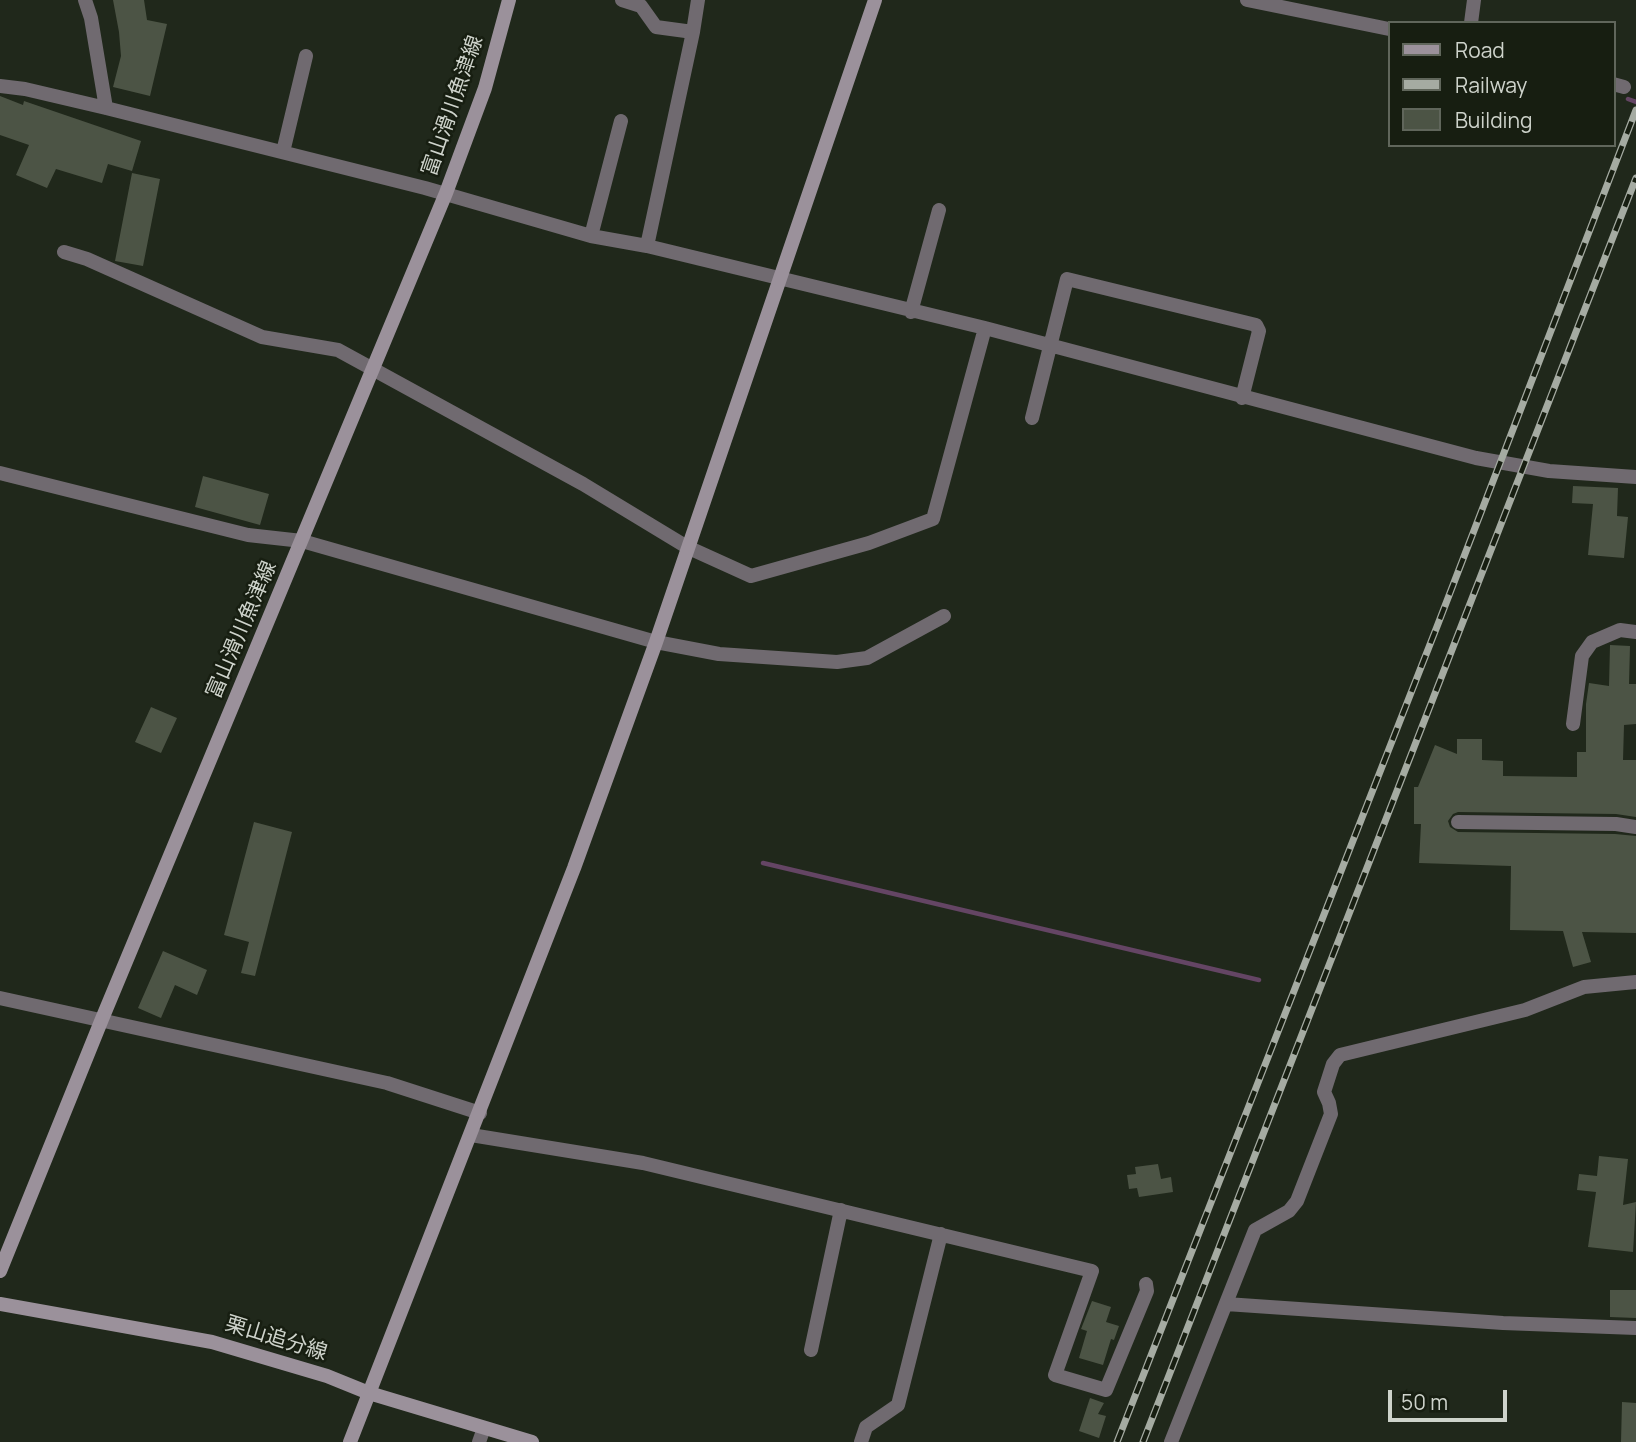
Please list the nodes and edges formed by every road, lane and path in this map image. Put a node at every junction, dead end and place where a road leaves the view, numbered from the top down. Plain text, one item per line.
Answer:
1 (85, 0) edge
2 (509, 0) edge
3 (622, 0) edge
4 (698, 0) edge
5 (874, 0) edge
6 (1247, 0) edge
7 (1474, 0) edge
8 (1471, 21) edge
9 (1388, 29) edge
10 (692, 32) junction
11 (306, 55) dead end
12 (0, 86) edge
13 (106, 108) junction
14 (621, 121) dead end
15 (283, 152) junction
16 (446, 193) junction
17 (939, 210) dead end
18 (592, 236) junction
19 (647, 246) junction
20 (64, 252) dead end
21 (778, 279) junction
22 (911, 312) junction
23 (985, 328) junction
24 (1050, 346) junction
25 (373, 370) junction
26 (1242, 398) junction
27 (1032, 418) dead end
28 (0, 473) edge
29 (1636, 477) edge
30 (302, 541) junction
31 (687, 547) junction
32 (944, 616) dead end
33 (1636, 632) edge
34 (656, 642) junction
35 (1573, 724) dead end
36 (1458, 822) dead end
37 (1636, 827) edge
38 (1636, 982) edge
39 (0, 998) edge
40 (103, 1019) junction
41 (480, 1113) junction
42 (471, 1135) junction
43 (841, 1210) junction
44 (941, 1234) junction
45 (0, 1271) edge
46 (1146, 1284) dead end
47 (0, 1304) edge
48 (1226, 1304) junction
49 (1636, 1328) edge
50 (811, 1350) dead end
51 (369, 1394) junction
52 (482, 1435) edge
53 (350, 1442) edge
54 (532, 1442) edge
55 (861, 1442) edge
56 (1171, 1442) edge

1 - 13 street
2 - 16 main road, 富山滑川魚津線
3 - 10 street
4 - 10 street
5 - 21 main road
6 - 9 street
7 - 8 street
10 - 19 street
11 - 15 street
12 - 13 street
13 - 15 street
14 - 18 street
15 - 16 street
16 - 18 street
16 - 25 main road, 富山滑川魚津線
17 - 22 street
18 - 19 street
19 - 21 street
20 - 25 street
21 - 22 street
21 - 31 main road
22 - 23 street
23 - 24 street
23 - 31 street
24 - 26 street
24 - 26 street
24 - 27 street
25 - 30 main road, 富山滑川魚津線
25 - 31 street
26 - 29 street
28 - 30 street
30 - 34 street
30 - 40 main road, 富山滑川魚津線
31 - 34 main road
32 - 34 street
33 - 35 street
34 - 41 main road
36 - 37 street
38 - 48 street
39 - 40 street
40 - 41 street
40 - 45 main road, 富山滑川魚津線
41 - 42 main road
42 - 43 street
42 - 51 main road
43 - 44 street
43 - 50 street
44 - 46 street
44 - 55 street
47 - 51 main road, 栗山追分線
48 - 49 street
48 - 56 street
51 - 52 main road, 栗山追分線
51 - 53 main road
52 - 54 main road, 栗山追分線

